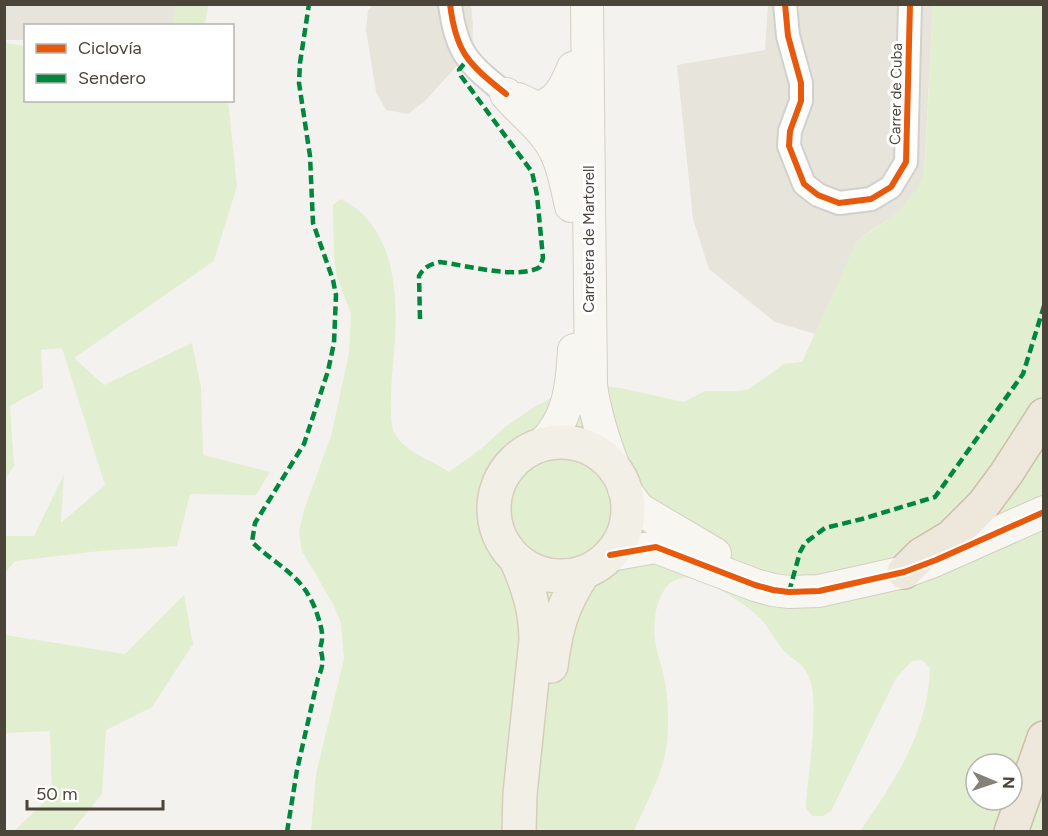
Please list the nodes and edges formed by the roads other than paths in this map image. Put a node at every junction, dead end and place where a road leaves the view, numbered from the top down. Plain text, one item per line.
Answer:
1 (450, 4) edge
2 (573, 4) edge
3 (587, 4) edge
4 (785, 4) edge
5 (910, 4) edge
6 (573, 68) junction
7 (506, 94) junction
8 (536, 109) junction
9 (573, 119) junction
10 (590, 163) junction
11 (571, 206) junction
12 (1044, 415) edge
13 (540, 446) junction
14 (620, 480) junction
15 (1044, 512) edge
16 (516, 559) junction
17 (597, 564) junction
18 (904, 572) junction
19 (755, 585) junction
20 (1044, 738) edge
21 (519, 831) edge
22 (534, 831) edge
23 (1011, 831) edge

1 - 7 street
2 - 6 main road, Carretera de Martorell
3 - 10 main road, Carretera de Martorell
4 - 5 street, Carrer de Cuba
6 - 8 main road
6 - 9 main road, Carretera de Martorell
7 - 8 main road
7 - 11 main road
8 - 9 main road
9 - 10 main road
9 - 11 main road, Carretera de Martorell
10 - 14 main road, Carretera de Martorell
11 - 13 main road, Carretera de Martorell
12 - 18 highway
13 - 14 main road
13 - 16 main road
14 - 17 main road
14 - 19 main road, Carretera de Martorell
15 - 18 main road
16 - 17 main road
16 - 21 main road
17 - 19 main road
17 - 22 main road
18 - 19 main road
20 - 23 highway

